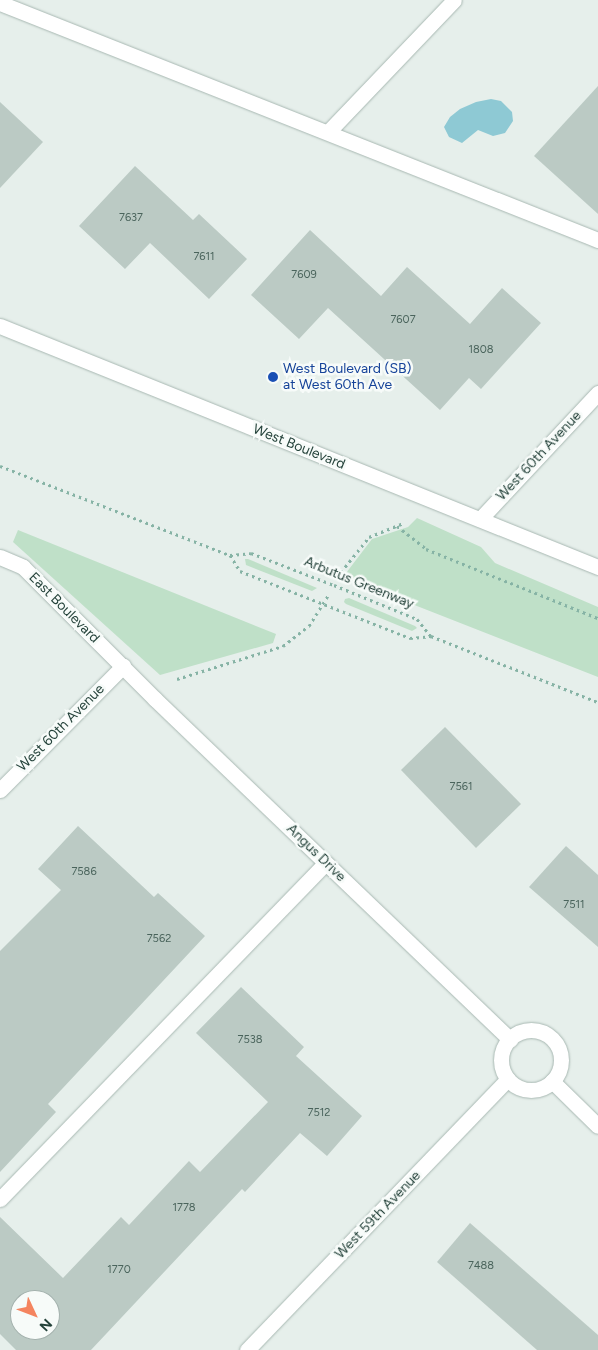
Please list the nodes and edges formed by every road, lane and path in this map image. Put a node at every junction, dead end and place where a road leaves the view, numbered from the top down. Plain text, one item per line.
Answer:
1 (454, 0) edge
2 (0, 3) edge
3 (328, 132) junction
4 (598, 240) edge
5 (0, 326) edge
6 (598, 393) edge
7 (0, 466) edge
8 (480, 520) junction
9 (404, 523) dead end
10 (397, 526) junction
11 (230, 555) junction
12 (0, 557) edge
13 (598, 567) edge
14 (338, 577) dead end
15 (329, 594) dead end
16 (324, 604) junction
17 (598, 618) edge
18 (431, 636) junction
19 (123, 666) junction
20 (174, 680) dead end
21 (598, 702) edge
22 (0, 790) edge
23 (326, 863) junction
24 (510, 1039) junction
25 (508, 1080) junction
26 (552, 1081) junction
27 (598, 1126) edge
28 (0, 1199) edge
29 (247, 1350) edge

1 - 3 street
2 - 3 street
3 - 4 street
5 - 8 street, West Boulevard
6 - 8 street, West 60th Avenue
7 - 11 path
8 - 13 street, West Boulevard
9 - 10 path
10 - 14 path
10 - 17 path
11 - 16 path
11 - 18 path, Arbutus Greenway
12 - 19 street, East Boulevard
15 - 16 path
16 - 18 path
16 - 20 path
18 - 21 path
19 - 22 street, West 60th Avenue
19 - 23 street, Angus Drive
23 - 24 street, Angus Drive
23 - 28 street
24 - 25 street
24 - 26 street
25 - 26 street
25 - 29 street, West 59th Avenue
26 - 27 street

